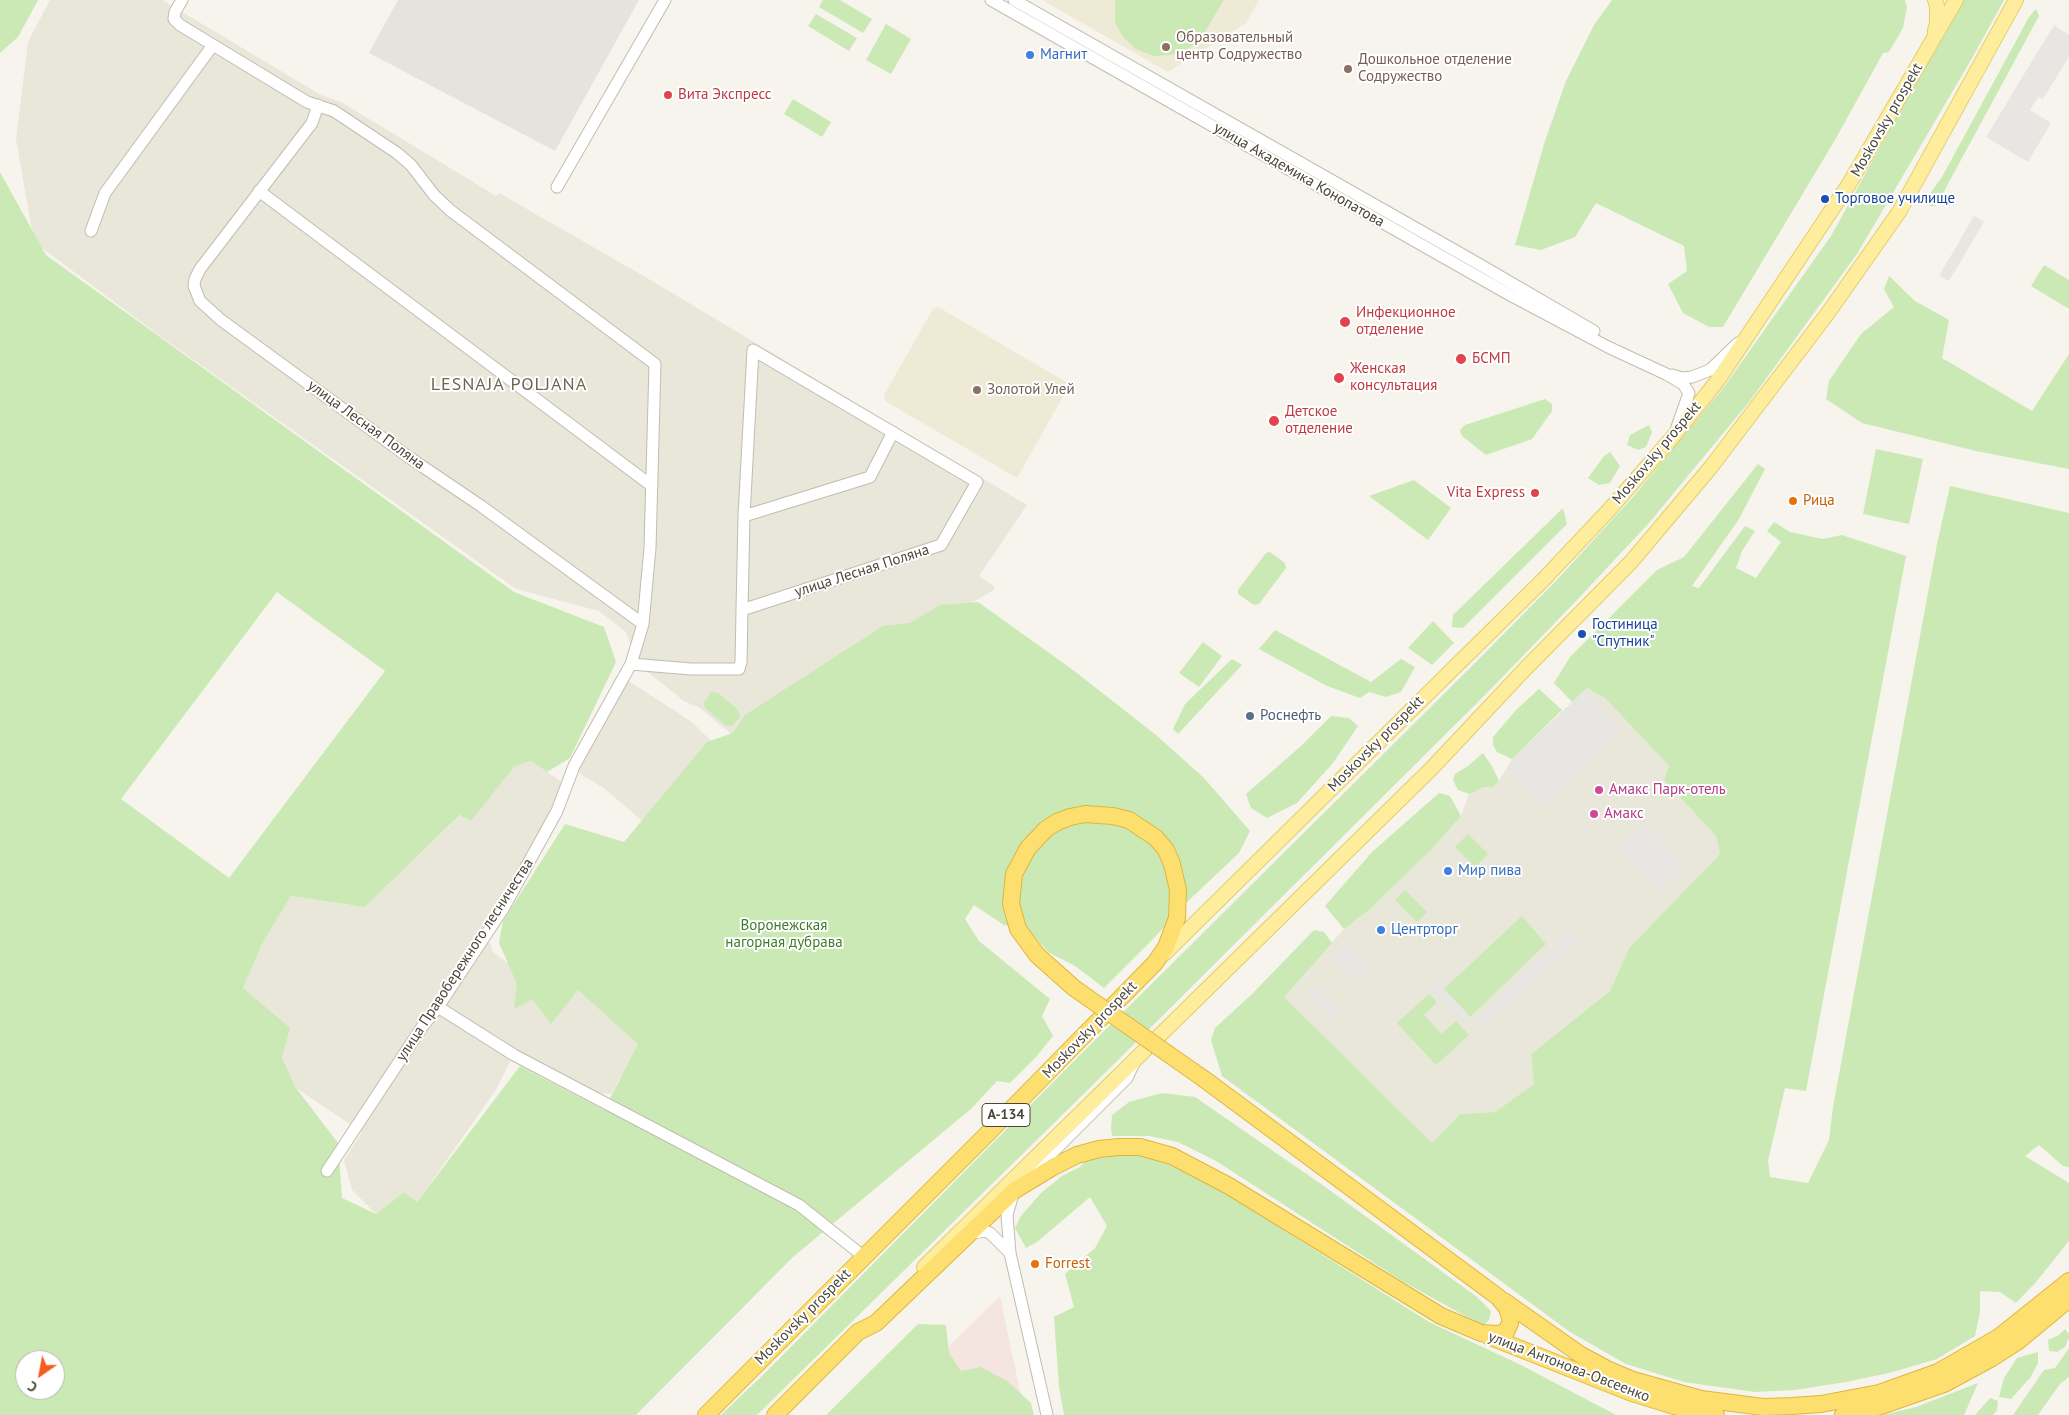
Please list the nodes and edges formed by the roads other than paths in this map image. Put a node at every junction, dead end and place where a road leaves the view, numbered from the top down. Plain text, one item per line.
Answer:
1 (182, 0) edge
2 (665, 0) edge
3 (991, 0) edge
4 (1014, 0) edge
5 (1935, 0) edge
6 (1956, 0) edge
7 (2016, 0) edge
8 (1932, 44) junction
9 (213, 45) junction
10 (323, 107) junction
11 (557, 188) dead end
12 (260, 191) junction
13 (91, 231) dead end
14 (1754, 326) junction
15 (1608, 347) junction
16 (1666, 374) junction
17 (893, 432) junction
18 (1672, 438) junction
19 (652, 486) junction
20 (744, 516) junction
21 (742, 610) junction
22 (643, 624) junction
23 (631, 664) junction
24 (1155, 963) junction
25 (438, 1007) junction
26 (1136, 1056) junction
27 (328, 1171) dead end
28 (1015, 1190) junction
29 (970, 1234) junction
30 (1010, 1253) junction
31 (863, 1256) junction
32 (2069, 1281) edge
33 (1498, 1297) junction
34 (2069, 1298) edge
35 (858, 1332) junction
36 (1481, 1333) junction
37 (706, 1415) edge
38 (775, 1415) edge
39 (1047, 1415) edge
40 (1716, 1415) edge
41 (1843, 1415) edge

1 - 9 street
2 - 11 street
3 - 15 street, улица Академика Конопатова
4 - 15 street, улица Академика Конопатова
5 - 8 main road
6 - 8 main road, Moskovsky prospekt
7 - 26 main road
8 - 14 main road, Moskovsky prospekt
9 - 10 street
9 - 13 street
10 - 12 street, улица Лесная Поляна
10 - 19 street
12 - 19 street
12 - 22 street, улица Лесная Поляна
14 - 16 street
14 - 18 main road, Moskovsky prospekt
15 - 16 street, улица Академика Конопатова
16 - 18 street
17 - 20 street
17 - 20 street
17 - 21 street, улица Лесная Поляна
18 - 24 main road, Moskovsky prospekt
19 - 22 street
20 - 21 street
21 - 23 street
22 - 23 street
23 - 25 street, улица Правобережного лесничества
24 - 31 highway, Moskovsky prospekt / А-134
24 - 33 highway, улица Антонова-Овсеенко, bridge
25 - 27 street, улица Правобережного лесничества
25 - 31 street
26 - 28 street
26 - 35 main road
28 - 29 highway, улица Антонова-Овсеенко
28 - 30 street
28 - 36 highway, улица Антонова-Овсеенко
29 - 30 street
29 - 35 highway, улица Антонова-Овсеенко
30 - 39 street
31 - 37 highway, Moskovsky prospekt / А-134
32 - 33 highway, улица Антонова-Овсеенко
33 - 36 highway
34 - 41 highway
35 - 38 highway
36 - 40 highway, улица Антонова-Овсеенко

